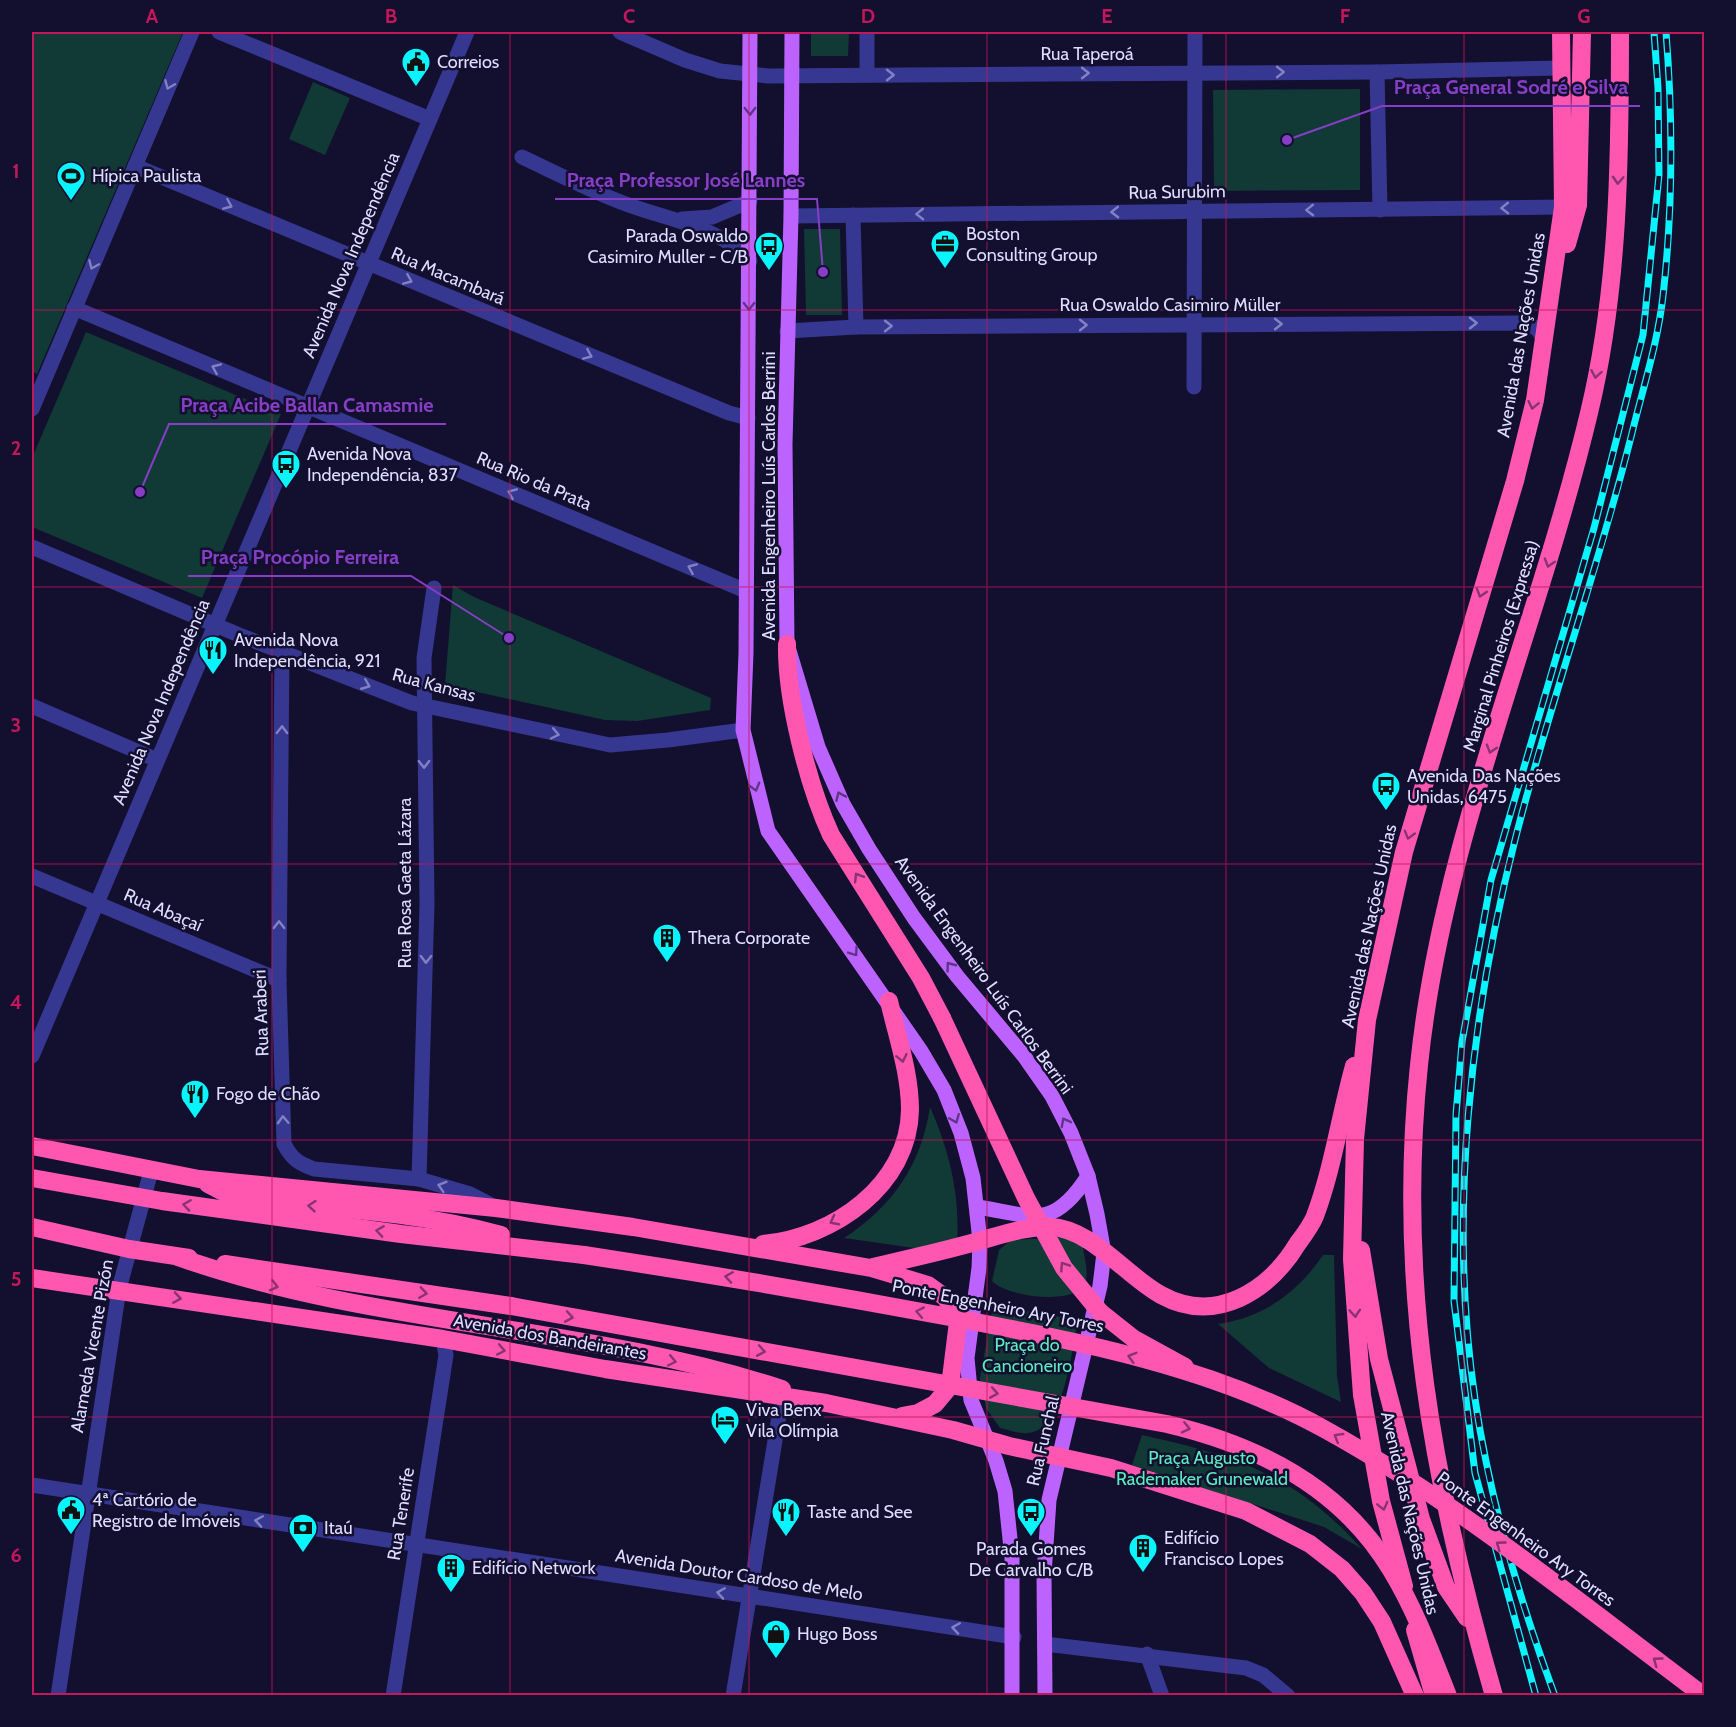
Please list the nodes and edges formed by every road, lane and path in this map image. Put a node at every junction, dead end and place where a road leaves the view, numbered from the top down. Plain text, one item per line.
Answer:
1 (192, 32) edge
2 (219, 32) edge
3 (467, 32) edge
4 (620, 32) edge
5 (750, 32) edge
6 (792, 32) edge
7 (867, 32) edge
8 (1195, 32) edge
9 (1561, 32) edge
10 (1582, 32) edge
11 (1620, 32) edge
12 (1561, 68) junction
13 (1377, 72) junction
14 (1195, 73) junction
15 (750, 74) junction
16 (867, 75) junction
17 (790, 76) junction
18 (430, 119) junction
19 (522, 157) dead end
20 (135, 166) junction
21 (750, 201) junction
22 (1563, 207) junction
23 (1380, 210) junction
24 (1194, 211) junction
25 (853, 215) junction
26 (791, 216) junction
27 (670, 218) junction
28 (750, 261) junction
29 (368, 264) junction
30 (1550, 306) junction
31 (74, 308) junction
32 (1195, 325) junction
33 (856, 327) junction
34 (787, 331) junction
35 (1545, 341) junction
36 (1194, 387) dead end
37 (308, 407) junction
38 (32, 409) edge
39 (748, 418) junction
40 (32, 548) edge
41 (434, 588) dead end
42 (746, 591) junction
43 (215, 624) junction
44 (787, 644) junction
45 (282, 651) junction
46 (32, 706) edge
47 (423, 706) junction
48 (743, 730) junction
49 (157, 760) junction
50 (32, 876) edge
51 (96, 903) junction
52 (279, 980) junction
53 (889, 1001) junction
54 (1367, 1020) junction
55 (33, 1050) edge
56 (32, 1146) edge
57 (151, 1172) junction
58 (1088, 1176) junction
59 (32, 1178) edge
60 (199, 1179) junction
61 (419, 1179) junction
62 (144, 1199) junction
63 (977, 1207) junction
64 (496, 1208) junction
65 (1353, 1213) junction
66 (32, 1227) edge
67 (980, 1241) junction
68 (719, 1242) junction
69 (129, 1249) junction
70 (555, 1251) junction
71 (1104, 1253) junction
72 (178, 1257) junction
73 (871, 1268) junction
74 (32, 1278) edge
75 (119, 1289) junction
76 (443, 1339) junction
77 (1078, 1375) joint
78 (1208, 1379) junction
79 (782, 1398) junction
80 (826, 1403) junction
81 (890, 1416) junction
82 (986, 1438) junction
83 (1058, 1455) junction
84 (32, 1485) edge
85 (88, 1494) junction
86 (415, 1545) junction
87 (749, 1597) junction
88 (1476, 1632) junction
89 (1014, 1637) junction
90 (1045, 1644) junction
91 (1147, 1654) junction
92 (58, 1695) edge
93 (393, 1695) edge
94 (733, 1695) edge
95 (1012, 1695) edge
96 (1045, 1695) edge
97 (1162, 1695) edge
98 (1288, 1695) edge
99 (1415, 1695) edge
100 (1434, 1695) edge
101 (1448, 1695) edge
102 (1494, 1695) edge
103 (1704, 1695) edge

1 -> 20 street
2 - 18 street
3 - 18 street, Avenida Nova Independência
4 - 15 street, Rua Taperoá
5 - 15 main road, Avenida Engenheiro Luís Carlos Berrini
6 - 17 main road, Avenida Engenheiro Luís Carlos Berrini
7 - 16 street
8 - 14 street
9 - 12 highway, Avenida das Nações Unidas
10 - 30 highway
11 -> 88 highway, Marginal Pinheiros (Expressa)
12 - 13 street, Rua Taperoá
12 - 22 highway, Avenida das Nações Unidas
14 -> 13 street, Rua Taperoá
13 - 23 street
16 -> 14 street, Rua Taperoá
14 - 24 street
15 - 17 street, Rua Taperoá
15 -> 21 main road, Avenida Engenheiro Luís Carlos Berrini
16 - 17 street, Rua Taperoá
17 - 26 main road, Avenida Engenheiro Luís Carlos Berrini
18 - 29 street, Avenida Nova Independência
19 - 27 street
20 -> 29 street, Rua Macambará
20 -> 31 street
21 - 27 street
21 - 28 main road, Avenida Engenheiro Luís Carlos Berrini
22 -> 23 street, Rua Surubim
22 - 30 highway, Avenida das Nações Unidas
23 -> 24 street, Rua Surubim
24 -> 25 street, Rua Surubim
24 - 32 street
25 - 26 street, Rua Surubim
25 - 33 street
26 - 34 main road, Avenida Engenheiro Luís Carlos Berrini
27 - 28 street
28 -> 39 main road, Avenida Engenheiro Luís Carlos Berrini
29 - 37 street, Avenida Nova Independência
29 -> 39 street, Rua Macambará
30 - 35 highway, Avenida das Nações Unidas
37 -> 31 street, Rua Rio da Prata
31 - 38 street
33 -> 32 street, Rua Oswaldo Casimiro Müller
32 -> 35 street, Rua Oswaldo Casimiro Müller
32 - 36 street
33 - 34 street, Rua Oswaldo Casimiro Müller
34 - 44 main road, Avenida Engenheiro Luís Carlos Berrini
35 -> 54 highway, Avenida das Nações Unidas
42 -> 37 street, Rua Rio da Prata
37 - 43 street, Avenida Nova Independência
39 - 42 main road, Avenida Engenheiro Luís Carlos Berrini
40 - 43 street, Rua Kansas
41 - 47 street, Rua Rosa Gaeta Lázara
42 - 48 main road, Avenida Engenheiro Luís Carlos Berrini
43 - 45 street, Rua Kansas
43 - 49 street, Avenida Nova Independência
58 -> 44 main road, Avenida Engenheiro Luís Carlos Berrini
78 -> 44 highway, bridge
45 -> 47 street, Rua Kansas
52 -> 45 street, Rua Araberi
46 - 49 street
47 -> 48 street, Rua Kansas
47 -> 61 street, Rua Rosa Gaeta Lázara
48 -> 53 main road, Avenida Engenheiro Luís Carlos Berrini
49 - 51 street, Avenida Nova Independência
50 - 51 street, Rua Abaçaí
51 - 52 street, Rua Abaçaí
51 - 55 street, Avenida Nova Independência
61 -> 52 street, Rua Araberi
53 -> 63 main road, Avenida Engenheiro Luís Carlos Berrini
53 -> 68 highway
54 - 65 highway, Avenida das Nações Unidas
54 - 71 highway
56 - 57 highway
57 - 60 highway
57 - 62 street, Alameda Vicente Pizón
58 - 63 main road
58 - 71 main road, Avenida Engenheiro Luís Carlos Berrini
59 - 62 highway
60 - 64 highway
70 -> 60 highway
64 -> 61 street, Rua Araberi
62 - 69 street, Alameda Vicente Pizón
70 -> 62 highway
63 - 67 main road, Avenida Engenheiro Luís Carlos Berrini
64 - 68 highway
65 - 88 highway
65 -> 100 highway, Avenida das Nações Unidas
66 - 69 highway
67 - 71 highway
67 - 73 highway
67 - 82 main road, Rua Funchal
68 - 73 highway
69 - 72 highway
69 - 75 street, Alameda Vicente Pizón
78 -> 70 highway, Ponte Engenheiro Ary Torres, bridge
71 - 77 main road, Avenida Engenheiro Luís Carlos Berrini
72 -> 80 highway
72 -> 101 highway, bridge
73 - 81 highway
74 - 75 highway, Avenida dos Bandeirantes
75 -> 76 highway, Avenida dos Bandeirantes
75 - 85 street, Alameda Vicente Pizón
76 -> 79 highway, Avenida dos Bandeirantes
76 - 86 street, Rua Tenerife
77 - 83 main road, Rua Funchal
103 -> 78 highway, Ponte Engenheiro Ary Torres, bridge
79 - 80 highway, Avenida dos Bandeirantes
79 - 87 street
80 - 81 highway, Avenida dos Bandeirantes
81 - 82 highway, Avenida dos Bandeirantes
82 - 83 highway, Avenida dos Bandeirantes
82 - 89 main road, Rua Funchal
83 - 90 main road, Rua Funchal
83 - 99 highway, Avenida dos Bandeirantes
84 - 85 street, Avenida Doutor Cardoso de Melo
86 -> 85 street, Avenida Doutor Cardoso de Melo
85 - 92 street, Alameda Vicente Pizón
87 -> 86 street, Avenida Doutor Cardoso de Melo
86 - 93 street, Rua Tenerife
89 -> 87 street, Avenida Doutor Cardoso de Melo
87 - 94 street
88 - 102 highway, Marginal Pinheiros (Expressa)
89 - 95 main road, Rua Funchal
90 - 91 street
90 - 96 main road, Rua Funchal
91 - 97 street
91 - 98 street

